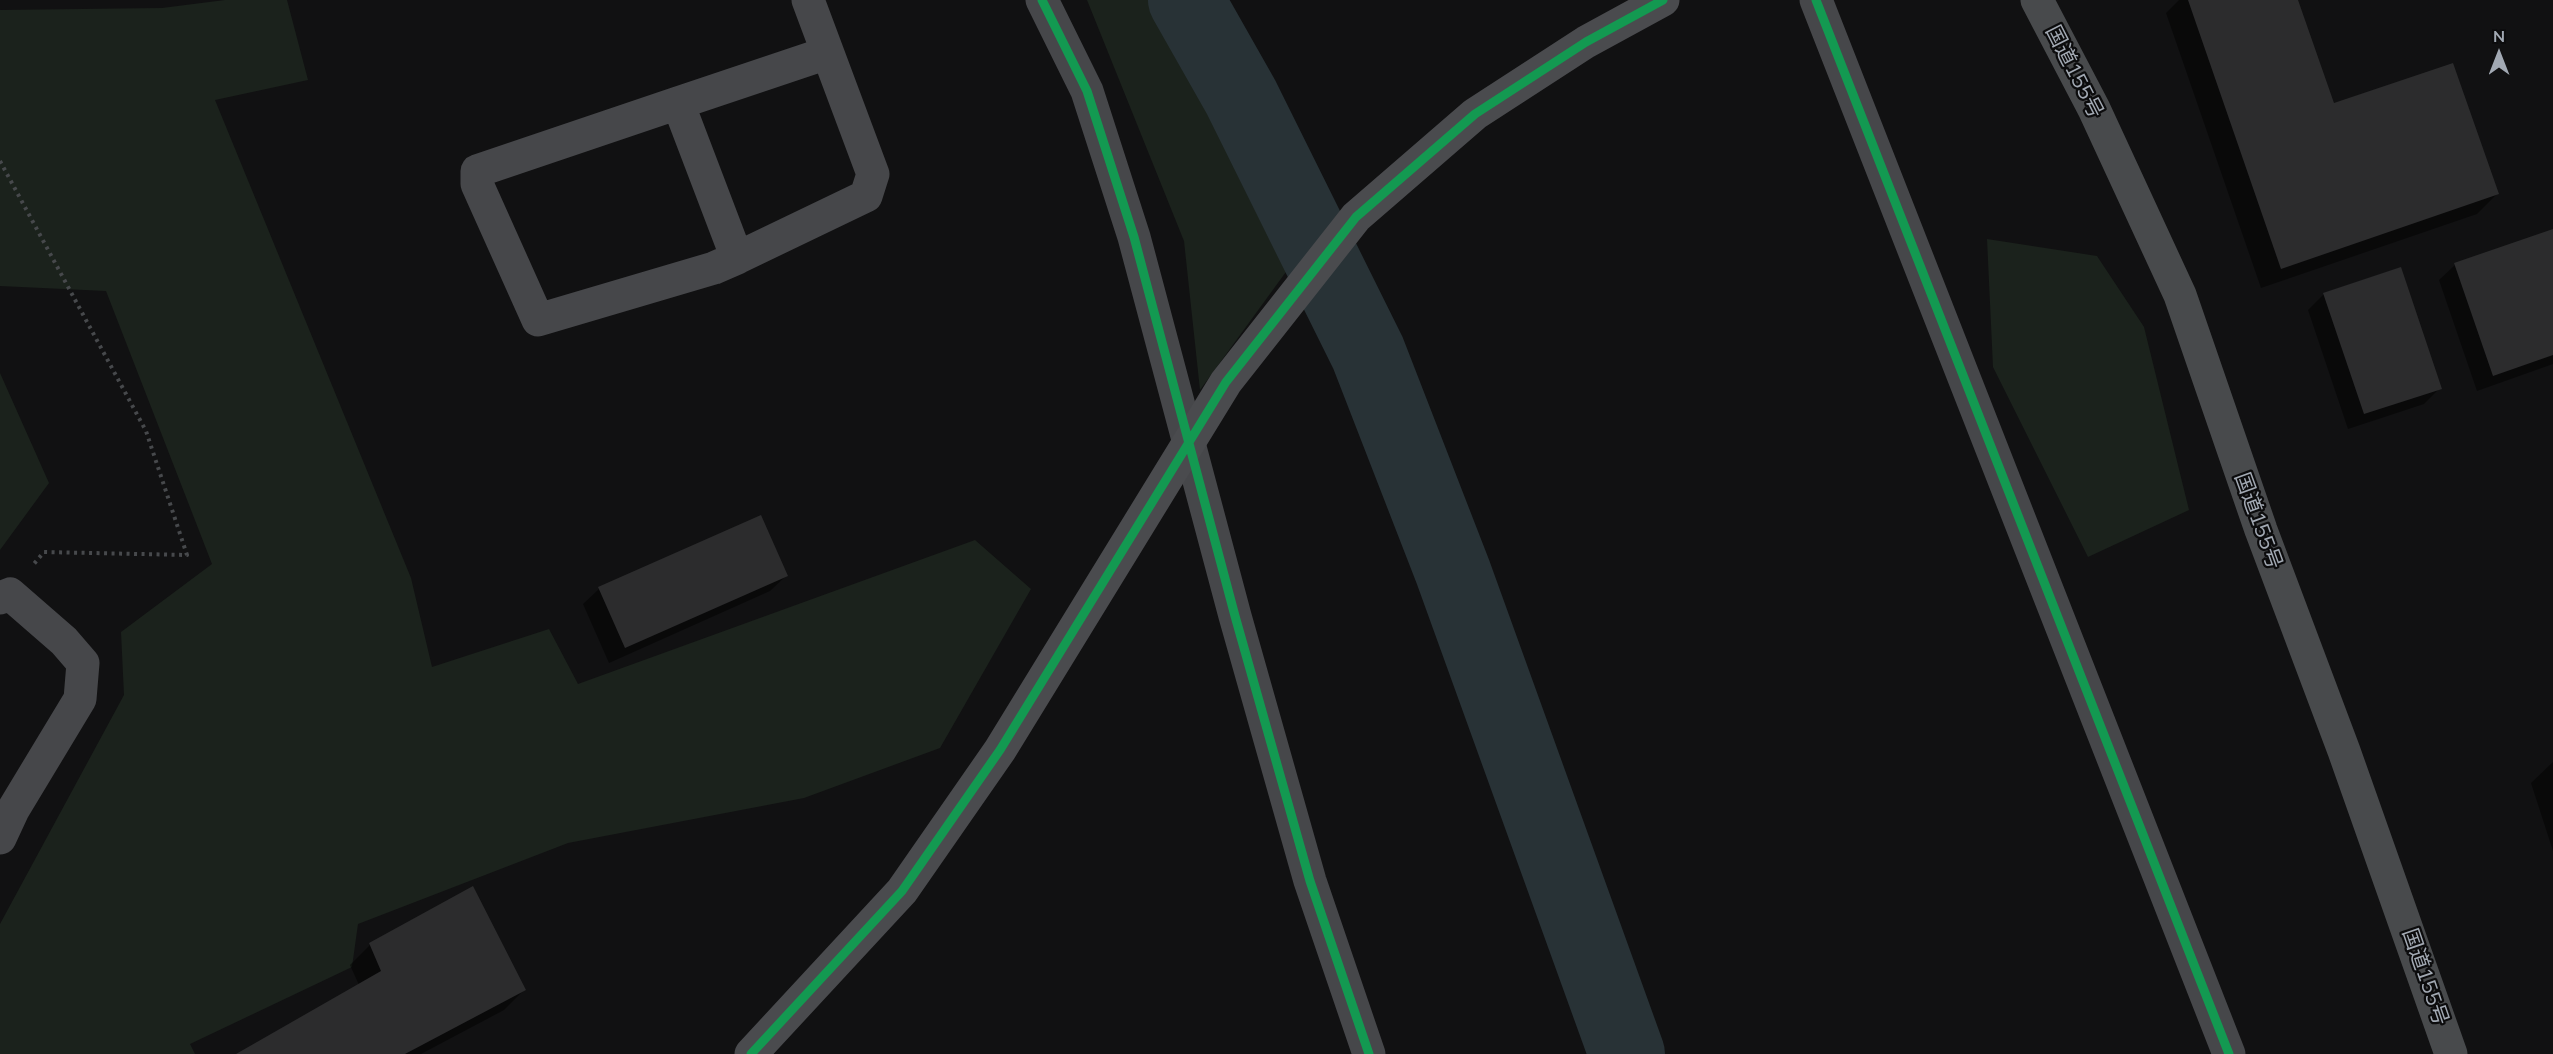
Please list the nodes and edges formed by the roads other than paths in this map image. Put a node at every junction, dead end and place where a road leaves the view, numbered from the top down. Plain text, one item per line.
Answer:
1 (808, 0) edge
2 (1041, 0) edge
3 (1663, 0) edge
4 (1816, 0) edge
5 (2037, 0) edge
6 (827, 53) junction
7 (678, 103) junction
8 (737, 258) junction
9 (1188, 441) junction
10 (5, 596) edge
11 (0, 838) edge
12 (751, 1054) edge
13 (1369, 1054) edge
14 (2229, 1054) edge
15 (2451, 1054) edge

1 - 6 street
2 - 9 street
3 - 9 street
4 - 14 street
5 - 15 highway, 国道155号
6 - 7 street
6 - 8 street
7 - 8 street
7 - 8 street
9 - 12 street
9 - 13 street
10 - 11 street

